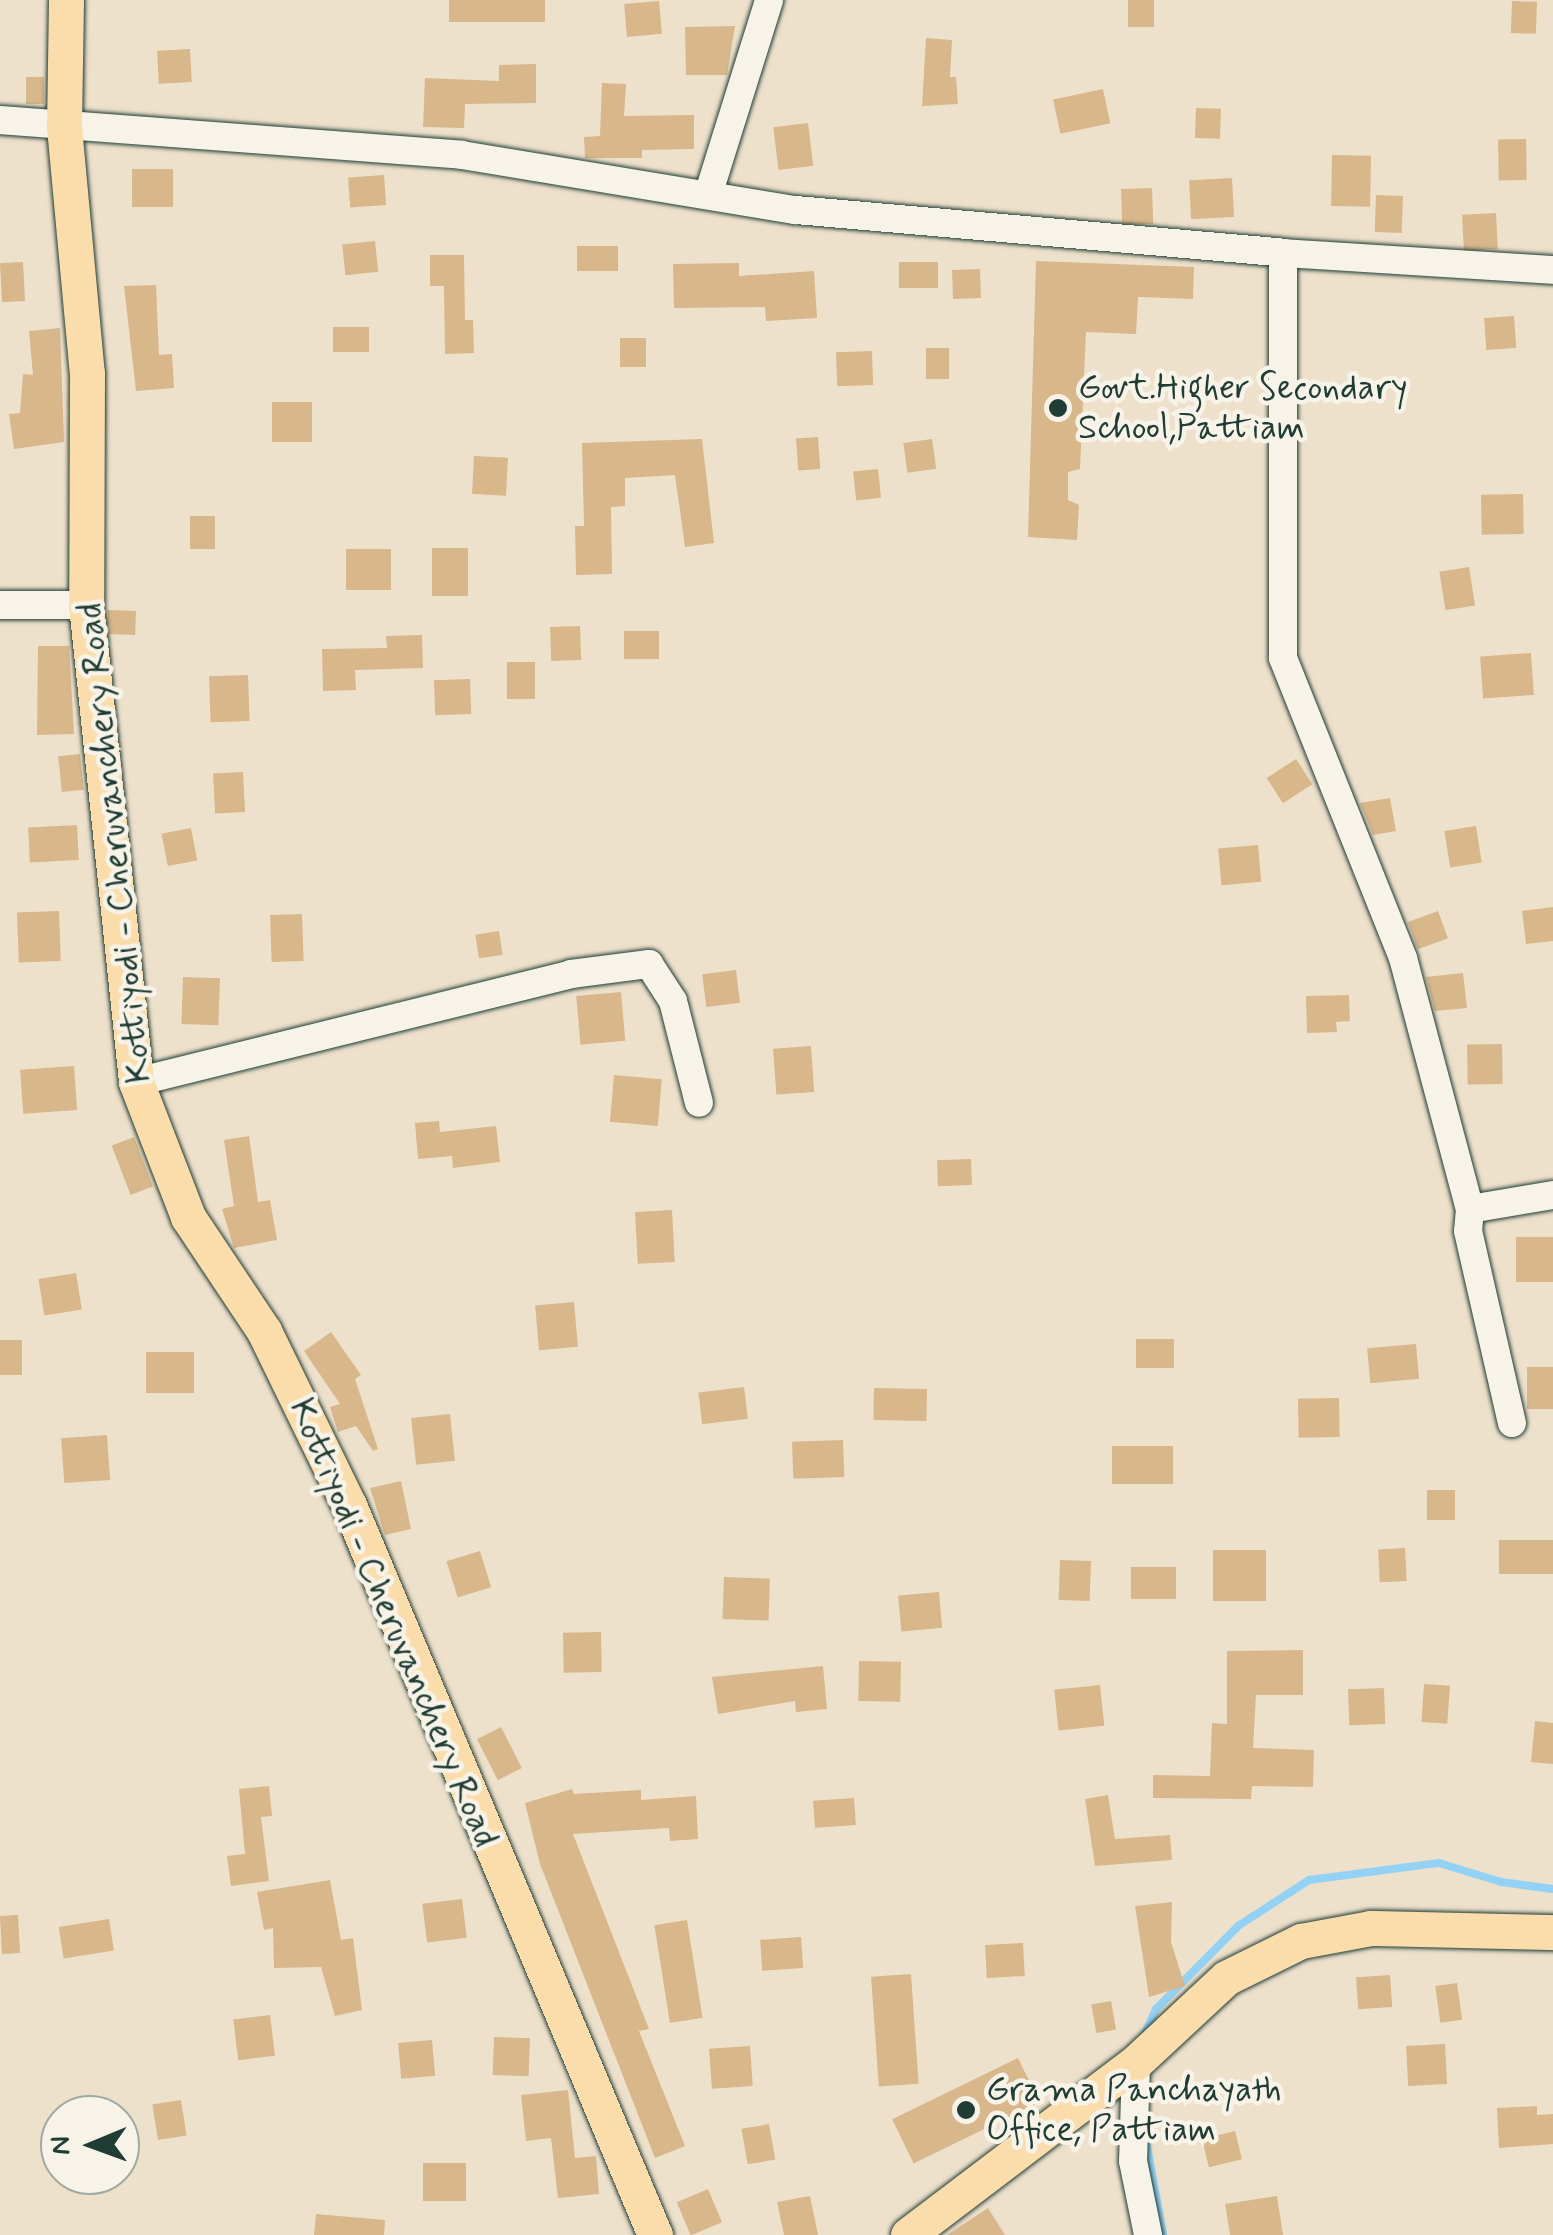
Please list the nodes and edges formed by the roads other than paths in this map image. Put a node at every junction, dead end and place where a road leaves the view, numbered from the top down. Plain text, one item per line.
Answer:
1 (66, 0) edge
2 (768, 0) edge
3 (0, 120) edge
4 (64, 127) junction
5 (709, 192) junction
6 (1282, 254) junction
7 (1553, 270) edge
8 (0, 604) edge
9 (86, 604) junction
10 (136, 1082) junction
11 (699, 1102) dead end
12 (1553, 1195) edge
13 (1470, 1209) junction
14 (1512, 1423) dead end
15 (1553, 1932) edge
16 (1136, 2062) junction
17 (655, 2235) edge
18 (908, 2235) edge
19 (1148, 2235) edge

1 - 4 main road, Kottiyodi - Cheruvanchery Road
2 - 5 street
3 - 4 street
4 - 5 street
4 - 9 main road, Kottiyodi - Cheruvanchery Road
5 - 6 street
6 - 7 street
6 - 13 street
8 - 9 street
9 - 10 main road, Kottiyodi - Cheruvanchery Road
10 - 11 street
10 - 17 main road, Kottiyodi - Cheruvanchery Road
12 - 13 street
13 - 14 street
15 - 16 main road
16 - 18 main road
16 - 19 street

